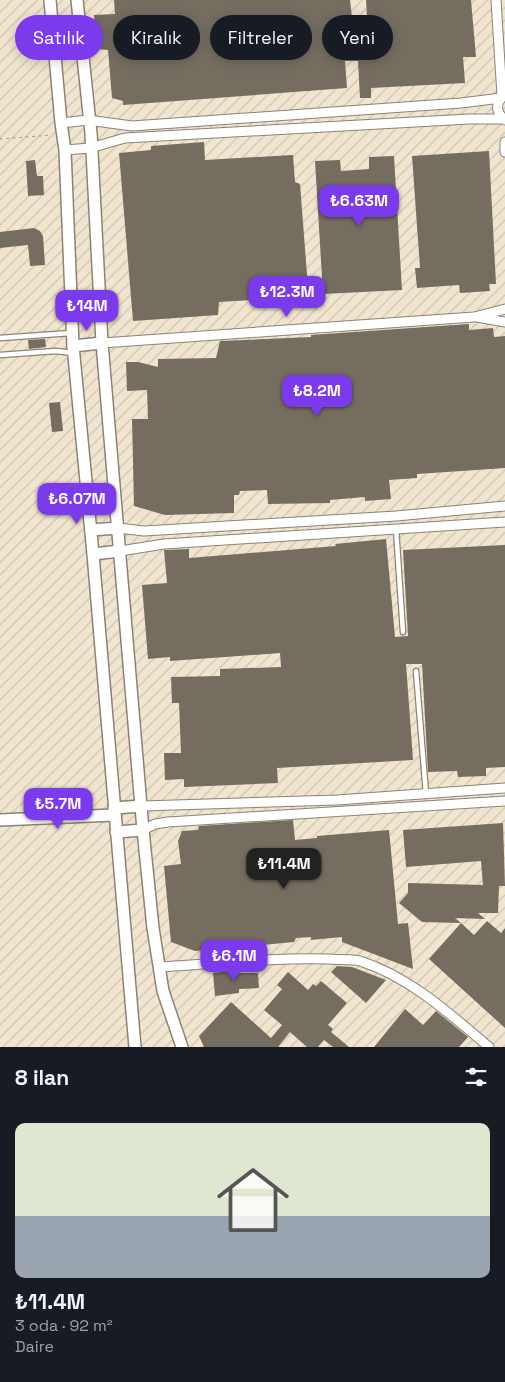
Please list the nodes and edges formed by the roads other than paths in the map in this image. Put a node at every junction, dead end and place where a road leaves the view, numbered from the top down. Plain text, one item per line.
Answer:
1 (50, 0) edge
2 (77, 0) edge
3 (496, 0) edge
4 (503, 97) edge
5 (88, 120) junction
6 (504, 120) edge
7 (62, 129) junction
8 (505, 142) edge
9 (90, 148) junction
10 (65, 150) junction
11 (505, 152) edge
12 (505, 309) edge
13 (474, 317) junction
14 (505, 322) edge
15 (73, 332) junction
16 (0, 338) edge
17 (102, 344) junction
18 (74, 350) junction
19 (0, 356) edge
20 (505, 506) edge
21 (396, 516) junction
22 (505, 522) edge
23 (118, 528) junction
24 (396, 528) junction
25 (91, 530) junction
26 (120, 551) junction
27 (93, 554) junction
28 (403, 632) dead end
29 (416, 671) dead end
30 (505, 788) edge
31 (426, 794) junction
32 (400, 796) junction
33 (337, 800) junction
34 (505, 801) edge
35 (142, 806) junction
36 (401, 808) junction
37 (114, 811) junction
38 (337, 812) junction
39 (0, 820) edge
40 (143, 830) junction
41 (116, 832) junction
42 (159, 967) junction
43 (135, 1047) edge
44 (182, 1047) edge
45 (489, 1047) edge

1 - 7 street
2 - 5 street
3 - 4 street
4 - 5 street
4 - 6 street
5 - 7 street
5 - 9 street
6 - 9 street
7 - 10 street
8 - 11 street
9 - 10 street
9 - 17 street
10 - 15 street
12 - 13 street
13 - 14 street
13 - 17 street
15 - 16 lane
15 - 18 street
17 - 18 street
17 - 23 street
18 - 19 lane
18 - 25 street
20 - 21 street
21 - 23 street
21 - 24 street
22 - 24 street
23 - 25 street
23 - 26 street
24 - 26 street
24 - 28 lane
25 - 27 street
26 - 27 street
26 - 35 street
27 - 37 street
29 - 31 lane
30 - 31 street
31 - 32 street
32 - 33 street
32 - 36 street
33 - 35 street
33 - 38 street
34 - 36 street
35 - 37 street
35 - 40 street
36 - 38 street
37 - 39 street
37 - 41 street
38 - 40 street
40 - 41 street
40 - 42 street
41 - 43 street
42 - 44 street
42 - 45 street

